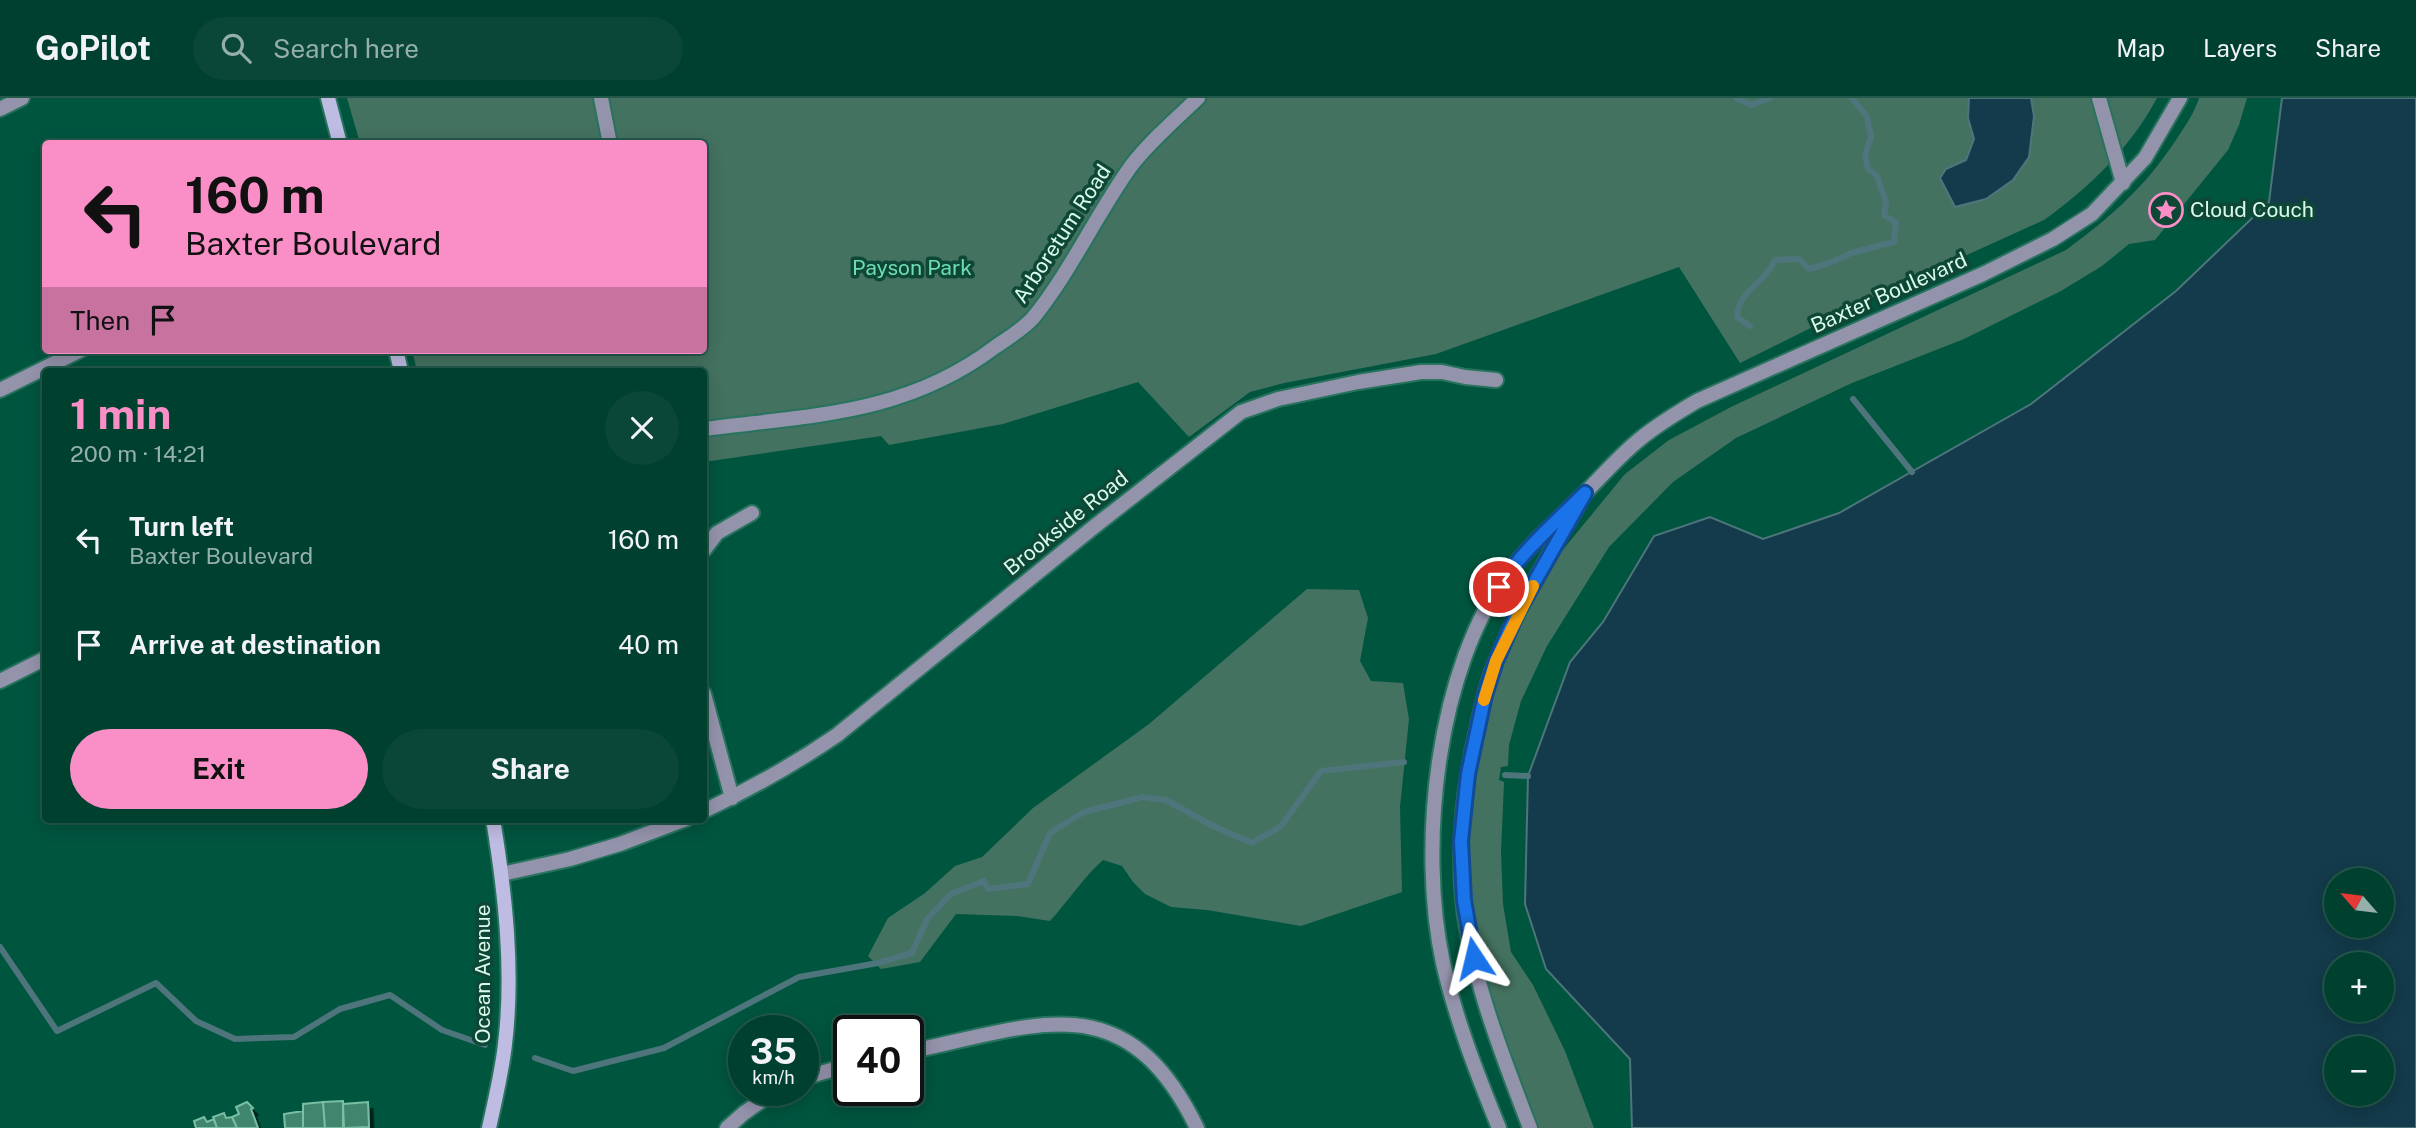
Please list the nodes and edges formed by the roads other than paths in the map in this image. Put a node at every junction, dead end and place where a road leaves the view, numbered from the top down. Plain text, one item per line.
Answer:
1 (22, 98) edge
2 (328, 98) edge
3 (601, 98) edge
4 (1198, 98) edge
5 (2099, 98) edge
6 (2180, 98) edge
7 (0, 110) edge
8 (340, 140) edge
9 (609, 140) edge
10 (2123, 183) junction
11 (73, 354) edge
12 (45, 368) edge
13 (42, 369) edge
14 (1496, 380) dead end
15 (0, 390) edge
16 (707, 429) edge
17 (1585, 493) junction
18 (752, 513) dead end
19 (707, 546) edge
20 (42, 660) edge
21 (0, 681) edge
22 (707, 705) edge
23 (732, 797) junction
24 (707, 810) edge
25 (494, 823) edge
26 (675, 823) edge
27 (502, 874) junction
28 (924, 1049) edge
29 (754, 1106) edge
30 (492, 1127) edge
31 (727, 1128) edge
32 (1197, 1128) edge
33 (1499, 1128) edge
34 (1530, 1128) edge

1 - 7 street
2 - 8 main road
3 - 9 street
4 - 16 street, Arboretum Road
5 - 10 street
6 - 10 street, Baxter Boulevard
10 - 17 street, Baxter Boulevard
11 - 12 street
13 - 15 street
14 - 23 street, Brookside Road
17 - 33 street, Baxter Boulevard
17 - 34 street, Baxter Boulevard
18 - 19 street
20 - 21 street
22 - 23 street
23 - 24 street, Brookside Road
25 - 27 main road, Ocean Avenue
26 - 27 street
27 - 30 main road, Ocean Avenue
28 - 32 street
29 - 31 street

